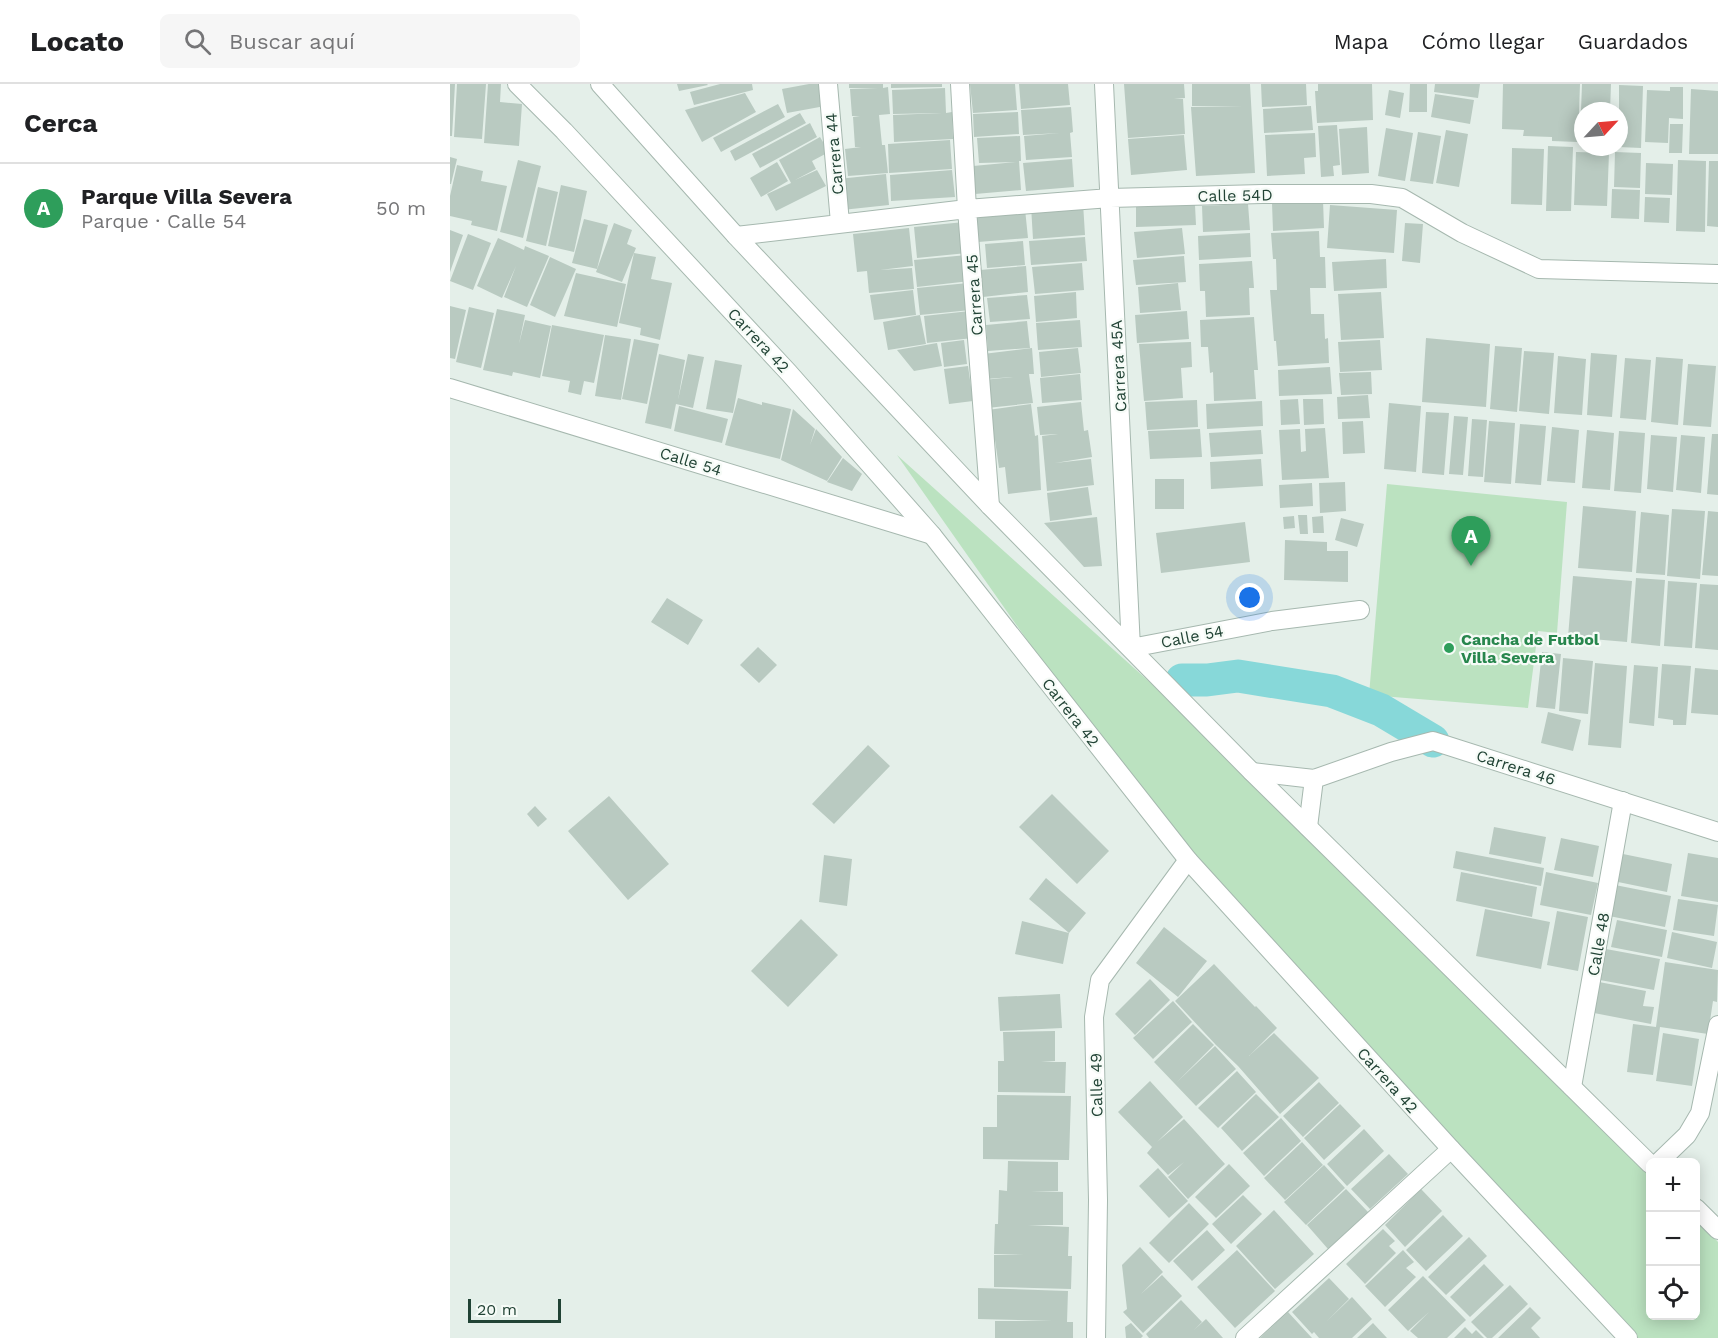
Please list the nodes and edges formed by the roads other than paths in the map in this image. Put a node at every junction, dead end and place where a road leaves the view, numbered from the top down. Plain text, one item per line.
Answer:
1 (517, 84) edge
2 (600, 84) edge
3 (828, 84) edge
4 (960, 84) edge
5 (1104, 84) edge
6 (1110, 198) junction
7 (967, 209) junction
8 (840, 223) junction
9 (736, 236) junction
10 (1718, 274) edge
11 (450, 388) edge
12 (990, 506) junction
13 (932, 535) junction
14 (1360, 610) dead end
15 (1131, 648) junction
16 (1252, 772) junction
17 (1314, 779) junction
18 (1623, 801) junction
19 (1308, 827) junction
20 (1718, 832) edge
21 (1188, 860) junction
22 (1718, 1025) edge
23 (1572, 1087) junction
24 (1451, 1149) junction
25 (1663, 1158) edge
26 (1646, 1160) edge
27 (1699, 1212) edge
28 (1718, 1230) edge
29 (1096, 1338) edge
30 (1245, 1338) edge
31 (1628, 1338) edge

1 - 13 street, Carrera 42
2 - 9 street
3 - 8 street, Carrera 44
4 - 7 street, Carrera 45
5 - 6 street, Carrera 45A
6 - 7 street, Calle 54D
6 - 10 street, Calle 54D
6 - 15 street, Carrera 45A
7 - 8 street, Calle 54D
7 - 12 street, Carrera 45
8 - 9 street, Calle 54D
9 - 12 street
11 - 13 street, Calle 54
12 - 15 street
13 - 21 street, Carrera 42
14 - 15 street, Calle 54
15 - 16 street
16 - 17 street, Carrera 46
16 - 19 street
17 - 18 street, Carrera 46
17 - 19 street
18 - 20 street, Carrera 46
18 - 23 street, Calle 48
19 - 23 street
21 - 24 street, Carrera 42
21 - 29 street, Calle 49
22 - 25 street
23 - 26 street
24 - 30 street
24 - 31 street, Carrera 42
27 - 28 street

